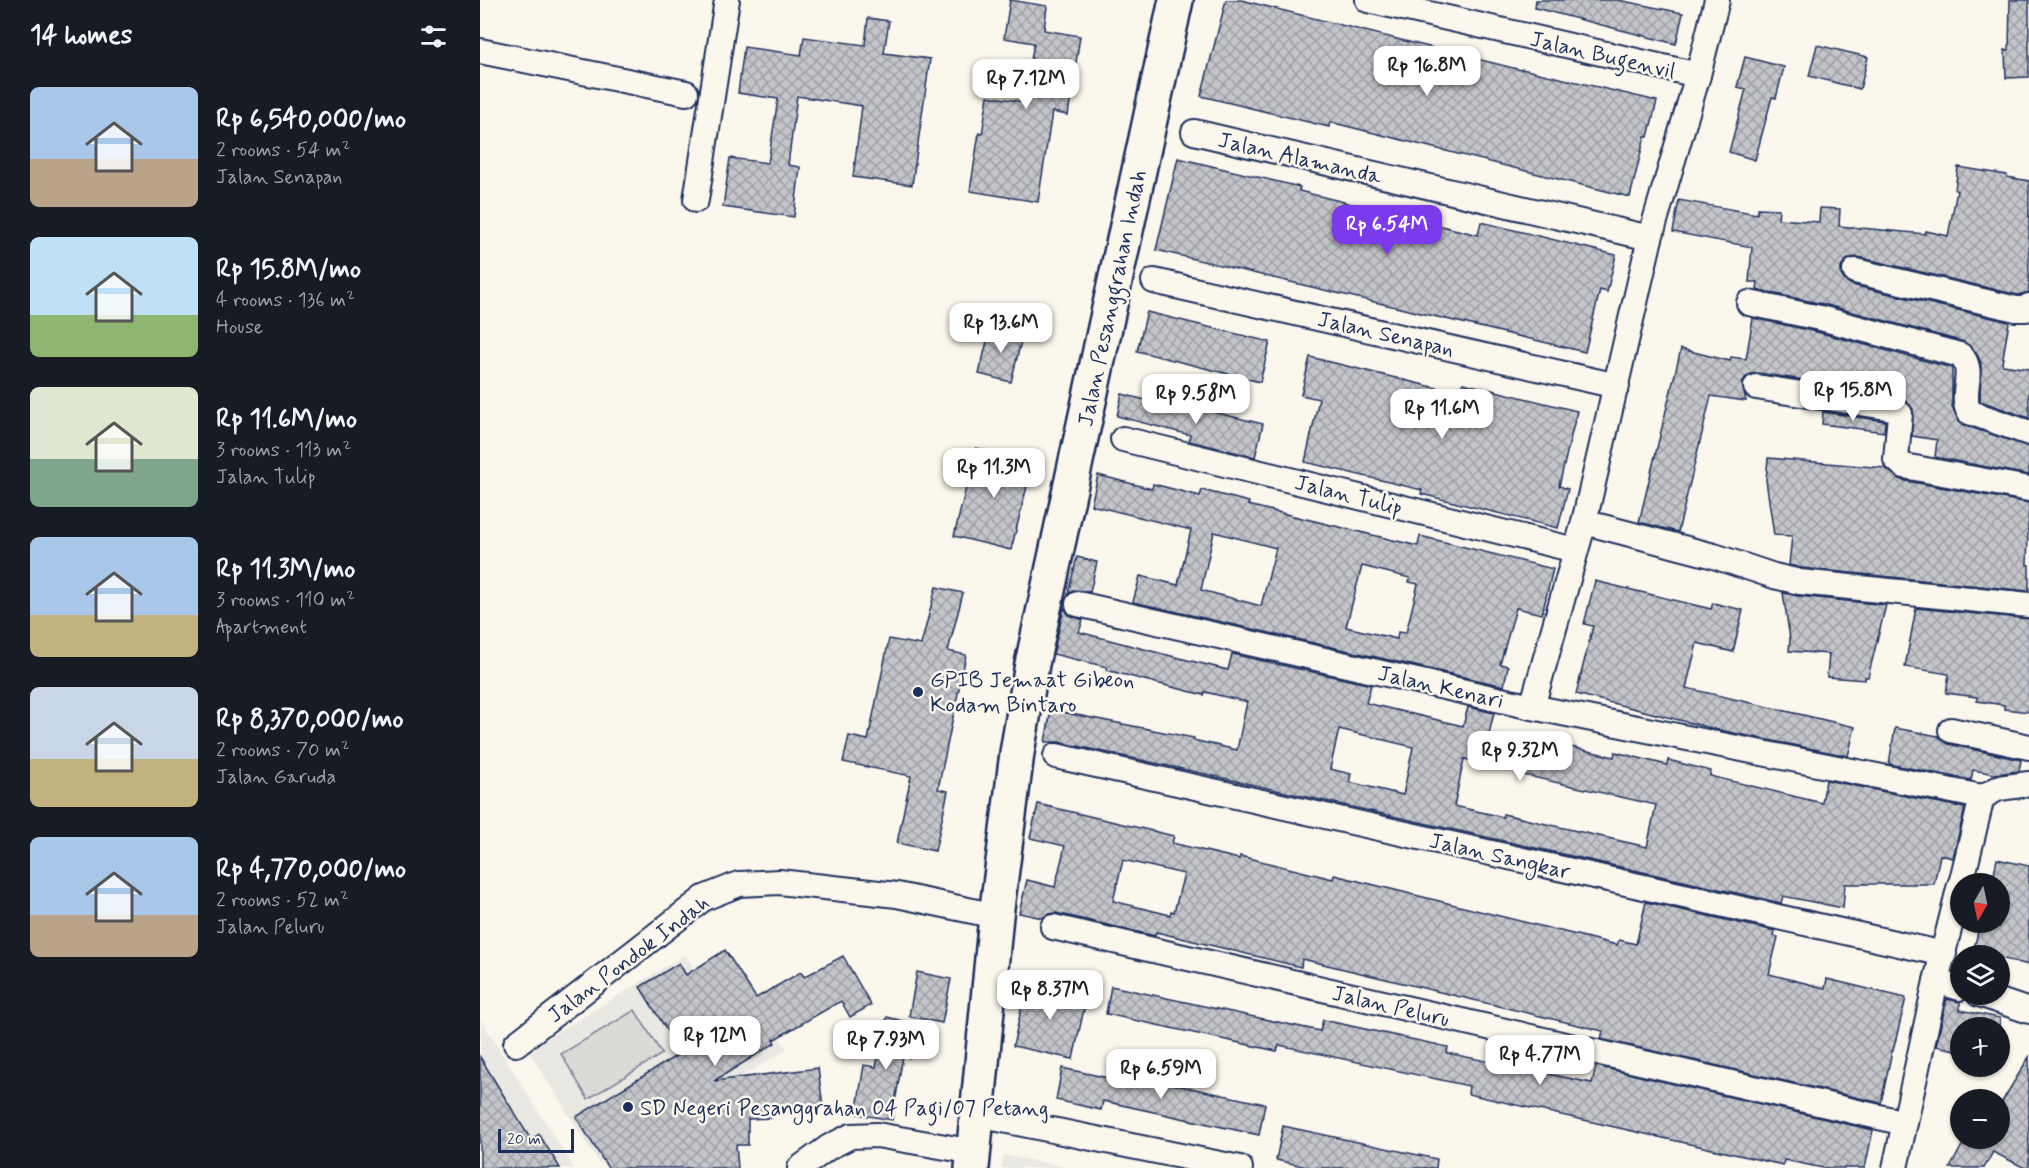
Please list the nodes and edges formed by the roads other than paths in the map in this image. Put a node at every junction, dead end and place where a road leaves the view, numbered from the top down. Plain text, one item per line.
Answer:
1 (727, 0) edge
2 (1176, 0) edge
3 (1368, 0) edge
4 (1716, 0) edge
5 (480, 51) edge
6 (1698, 75) junction
7 (686, 93) dead end
8 (1194, 132) dead end
9 (696, 200) dead end
10 (1650, 238) junction
11 (1855, 271) dead end
12 (1154, 281) dead end
13 (1749, 303) dead end
14 (2029, 306) edge
15 (1617, 386) junction
16 (1756, 387) dead end
17 (2029, 433) edge
18 (1123, 439) dead end
19 (2029, 489) edge
20 (1584, 522) junction
21 (1575, 550) junction
22 (1078, 604) dead end
23 (2029, 605) edge
24 (1532, 707) junction
25 (1951, 730) dead end
26 (2029, 747) edge
27 (1056, 756) dead end
28 (2029, 784) edge
29 (1982, 797) junction
30 (1964, 873) edge
31 (996, 916) junction
32 (1053, 927) dead end
33 (1950, 929) edge
34 (1944, 954) junction
35 (1936, 981) junction
36 (1950, 985) edge
37 (2010, 1004) edge
38 (2029, 1011) edge
39 (516, 1044) dead end
40 (978, 1114) junction
41 (1905, 1123) junction
42 (973, 1160) edge
43 (800, 1168) edge
44 (1240, 1168) edge
45 (1895, 1168) edge

1 - 9 street
2 - 31 street, Jalan Pesanggrahan Indah
3 - 6 street, Jalan Bugenvil
4 - 6 street
5 - 7 street
6 - 10 street
8 - 10 street, Jalan Alamanda
10 - 15 street
11 - 14 street
12 - 15 street, Jalan Senapan
13 - 17 street
15 - 20 street
16 - 19 street
18 - 21 street, Jalan Tulip
20 - 21 street
20 - 23 street
21 - 24 street
22 - 24 street, Jalan Kenari
24 - 29 street, Jalan Kenari
25 - 26 street
27 - 34 street, Jalan Sangkar
28 - 29 street
29 - 30 street
31 - 39 street, Jalan Pondok Indah
31 - 40 street, Jalan Pesanggrahan Indah
32 - 41 street, Jalan Peluru
33 - 34 street
34 - 35 street
35 - 36 street
35 - 41 street
37 - 38 street
40 - 42 street, Jalan Pesanggrahan Indah
40 - 44 street
41 - 45 street
42 - 43 street

